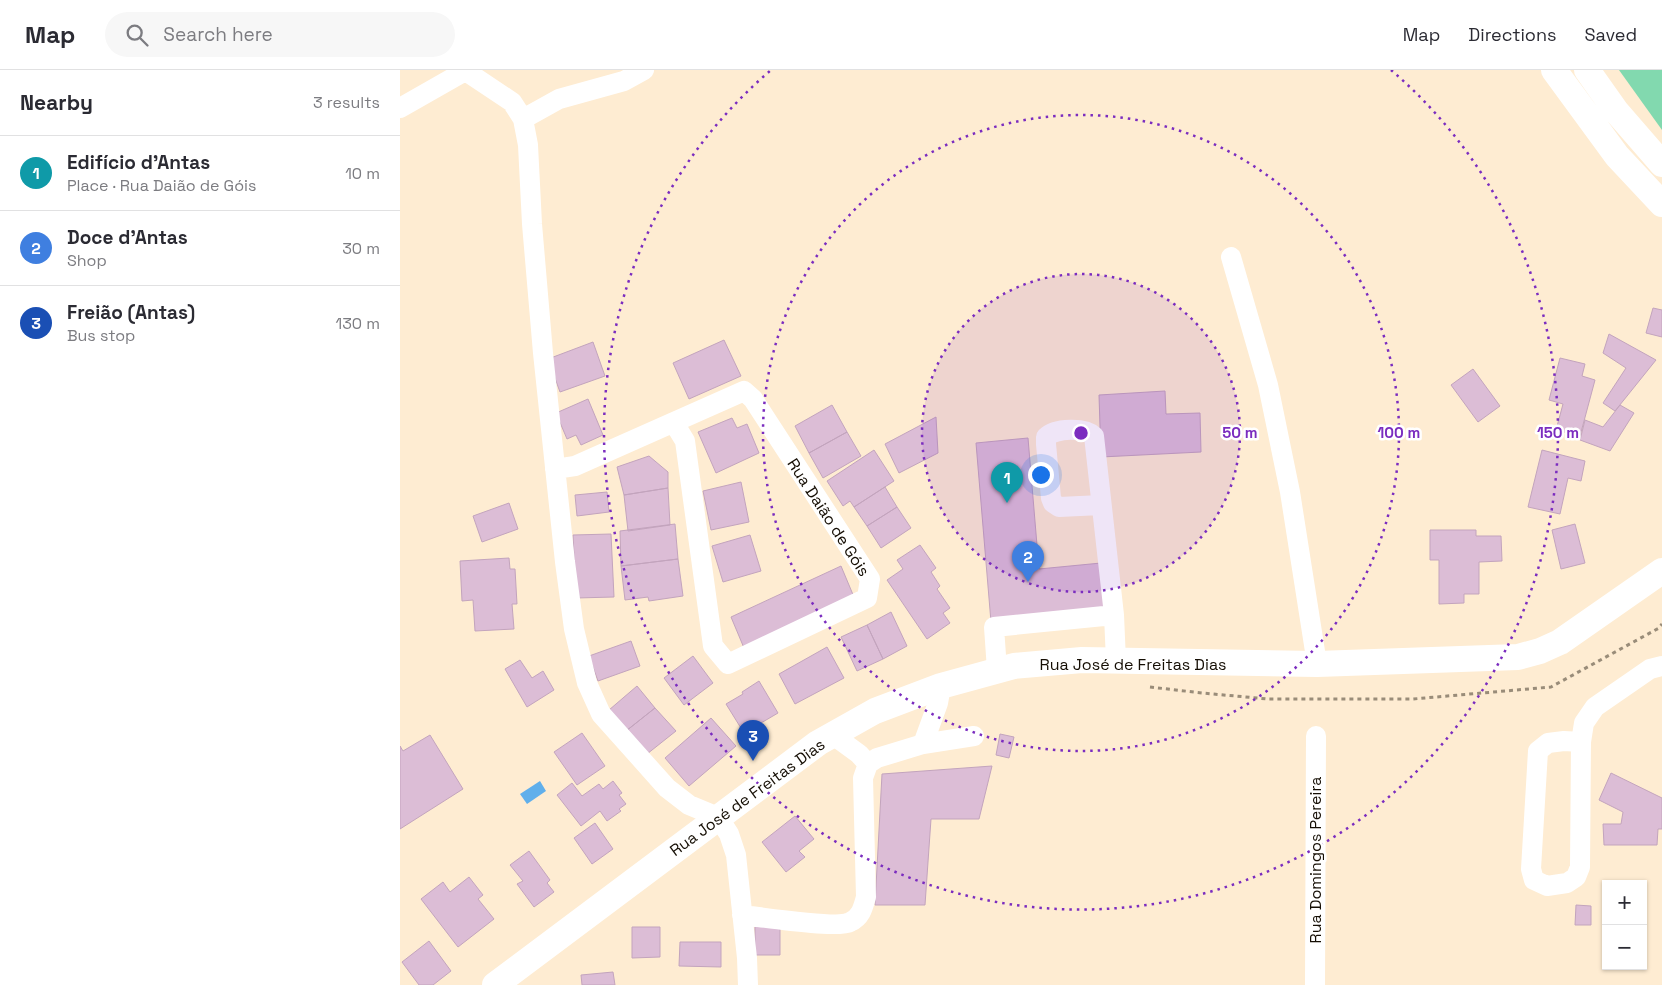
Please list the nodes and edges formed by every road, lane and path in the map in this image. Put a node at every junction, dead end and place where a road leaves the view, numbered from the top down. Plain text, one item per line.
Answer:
1 (644, 70) edge
2 (1554, 70) edge
3 (1587, 70) edge
4 (465, 71) edge
5 (400, 108) edge
6 (523, 119) junction
7 (1662, 164) edge
8 (1662, 204) edge
9 (1231, 257) dead end
10 (674, 423) junction
11 (555, 469) junction
12 (1102, 505) dead end
13 (1662, 571) edge
14 (1114, 615) junction
15 (1116, 661) junction
16 (1317, 664) junction
17 (1662, 666) edge
18 (997, 670) junction
19 (941, 686) junction
20 (833, 735) junction
21 (974, 736) dead end
22 (1316, 736) dead end
23 (1582, 742) junction
24 (923, 744) junction
25 (868, 764) junction
26 (718, 817) junction
27 (742, 915) junction
28 (495, 985) edge
29 (748, 985) edge
30 (1315, 985) edge

1 - 6 street
2 - 8 main road
3 - 7 main road
4 - 5 street
4 - 6 street
6 - 11 street
9 - 16 street
10 - 10 street, Rua Daião de Góis
10 - 11 street, Rua Daião de Góis
11 - 26 street
12 - 14 street
13 - 16 main road, Rua José de Freitas Dias
14 - 15 street
14 - 18 street
15 - 16 main road, Rua José de Freitas Dias
15 - 18 main road, Rua José de Freitas Dias
17 - 23 street
18 - 19 main road, Rua José de Freitas Dias
19 - 20 main road, Rua José de Freitas Dias
19 - 24 street
20 - 25 street
20 - 26 main road, Rua José de Freitas Dias
21 - 24 street
22 - 30 street, Rua Domingos Pereira
23 - 23 street
24 - 25 street
25 - 27 street
26 - 27 street
26 - 28 main road, Rua José de Freitas Dias
27 - 29 street

